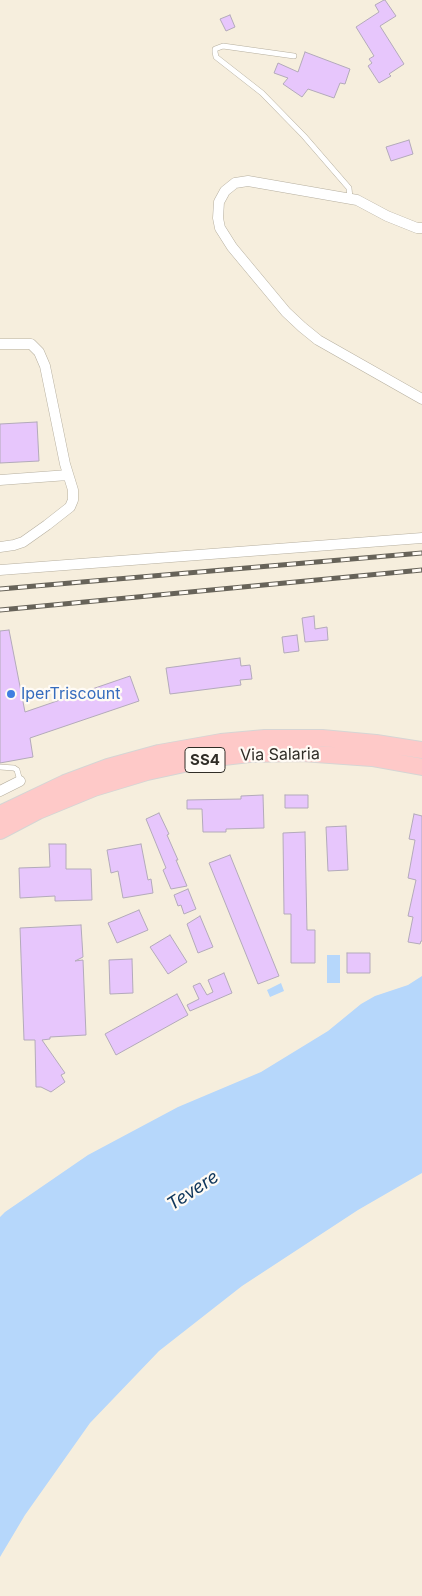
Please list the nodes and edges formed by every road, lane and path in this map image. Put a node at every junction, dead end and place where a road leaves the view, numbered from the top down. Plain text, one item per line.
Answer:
1 (294, 56) dead end
2 (350, 198) junction
3 (422, 228) edge
4 (0, 344) edge
5 (422, 399) edge
6 (68, 475) junction
7 (0, 480) edge
8 (422, 538) edge
9 (0, 547) edge
10 (0, 570) edge
11 (422, 750) edge
12 (0, 767) edge
13 (422, 767) edge
14 (20, 781) joint
15 (0, 791) edge
16 (0, 814) edge
17 (0, 831) edge

1 - 2 lane
2 - 3 street
2 - 5 street
4 - 6 street
6 - 7 street
6 - 9 street
8 - 10 street
11 - 16 main road, Via Salaria / SS4
12 - 14 lane
13 - 17 main road, Via Salaria / SS4
14 - 15 street

